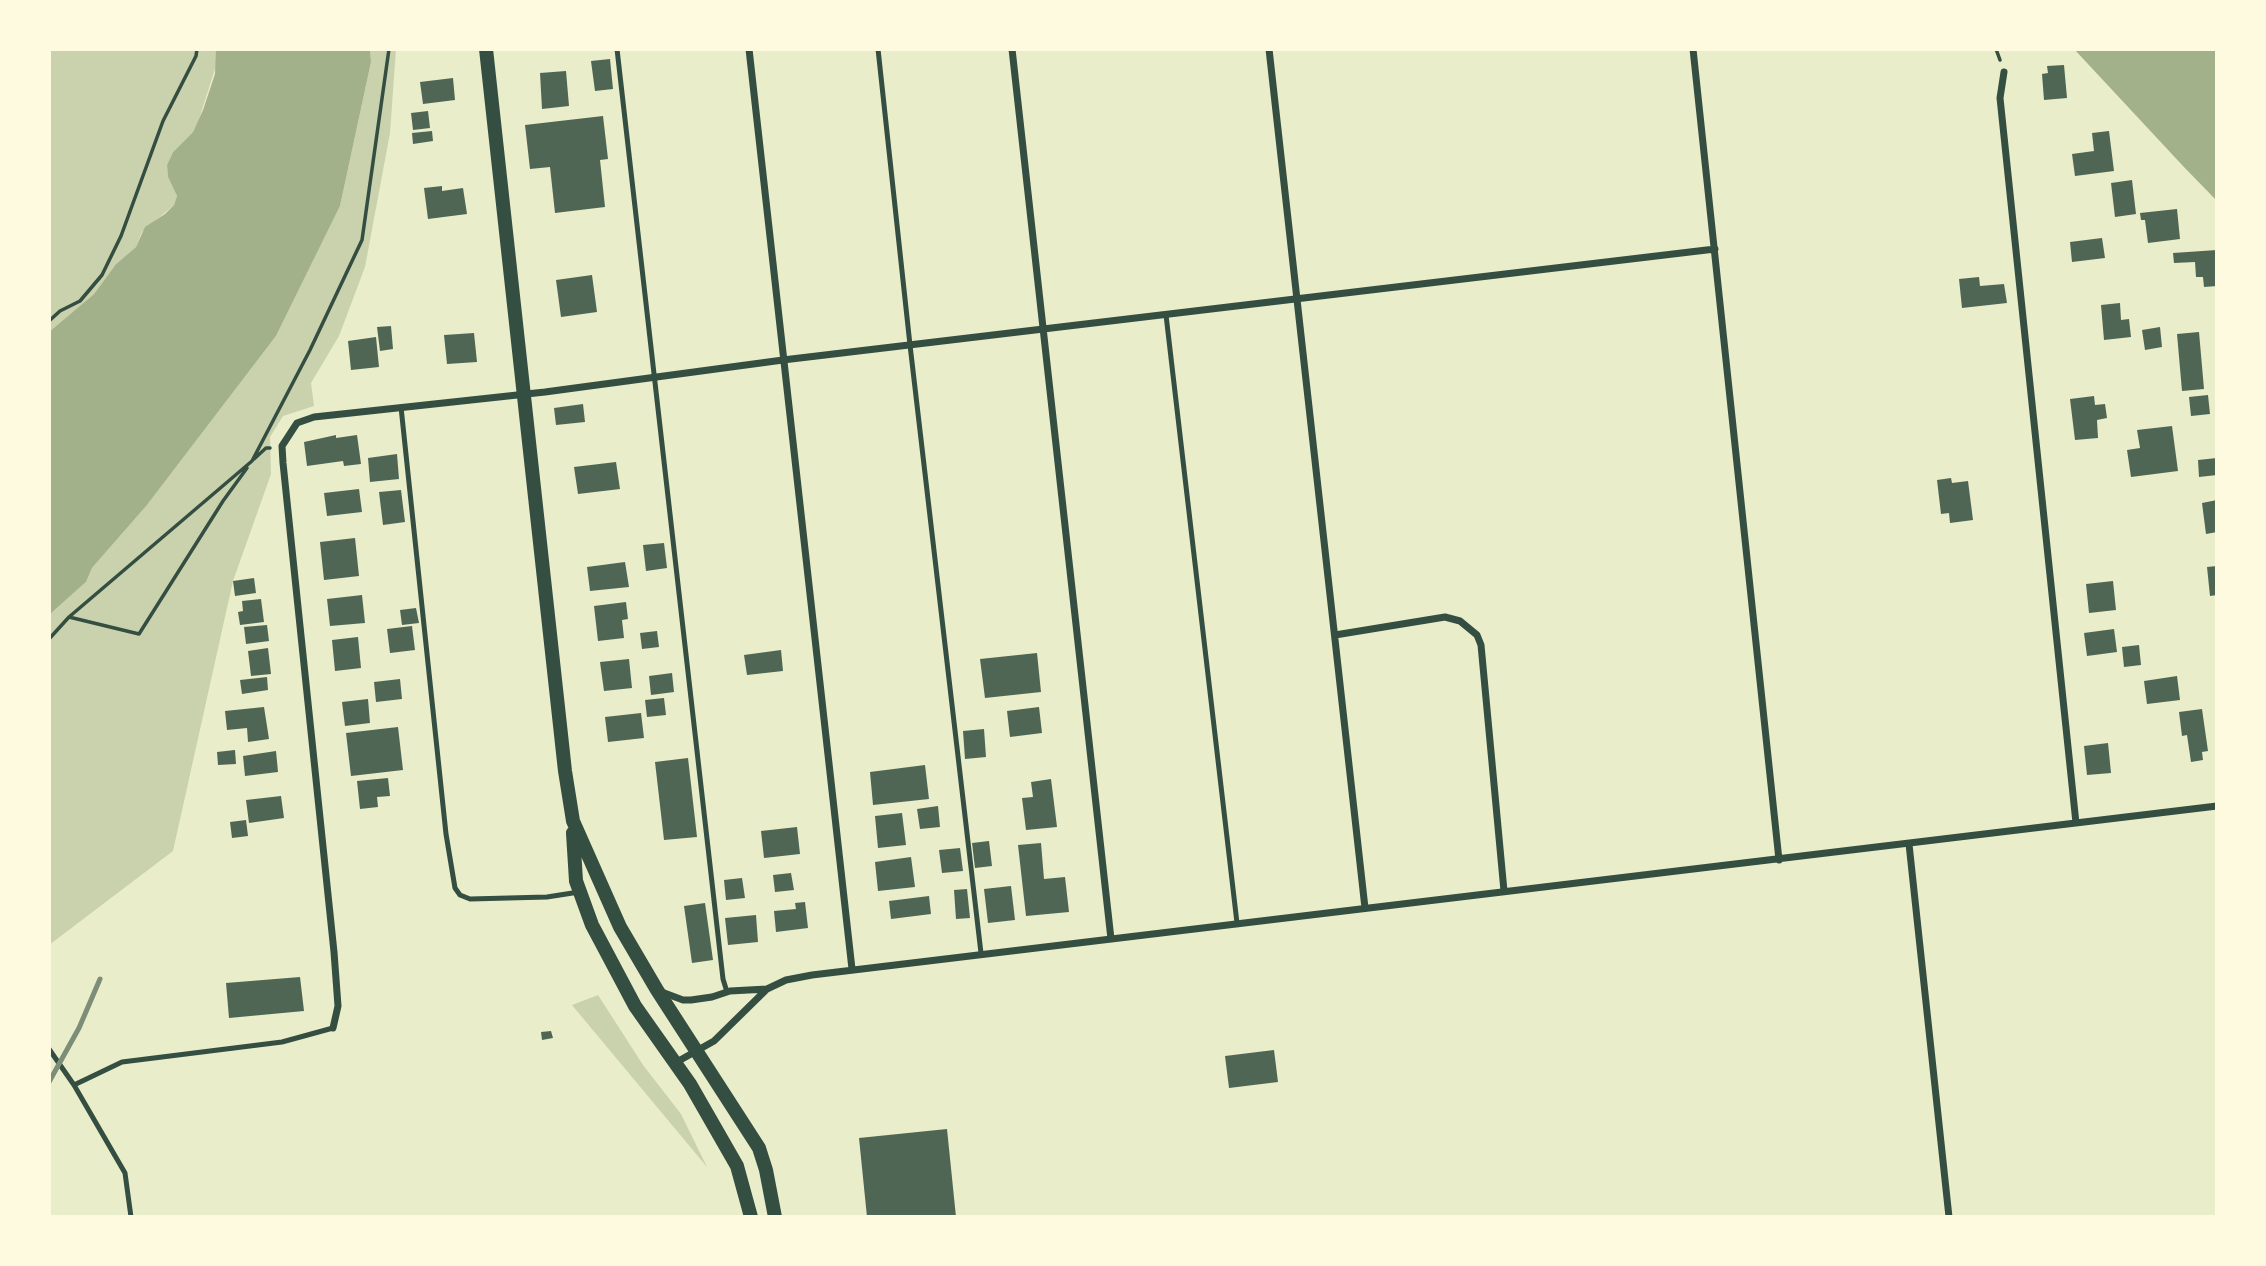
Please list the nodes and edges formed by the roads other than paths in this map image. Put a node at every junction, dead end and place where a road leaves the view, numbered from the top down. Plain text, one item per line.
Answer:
1 (486, 49) edge
2 (617, 49) edge
3 (749, 49) edge
4 (878, 49) edge
5 (1012, 49) edge
6 (1269, 49) edge
7 (1693, 49) edge
8 (2004, 72) dead end
9 (1715, 249) junction
10 (1298, 300) junction
11 (1166, 315) junction
12 (1042, 330) junction
13 (909, 345) junction
14 (783, 360) junction
15 (653, 377) junction
16 (524, 394) junction
17 (401, 407) junction
18 (1335, 635) junction
19 (2217, 806) edge
20 (573, 821) junction
21 (2076, 823) junction
22 (1909, 844) junction
23 (1779, 860) junction
24 (1504, 891) junction
25 (579, 892) junction
26 (1365, 908) junction
27 (1237, 923) junction
28 (1111, 939) junction
29 (981, 953) junction
30 (852, 969) junction
31 (767, 989) junction
32 (657, 990) junction
33 (727, 992) junction
34 (332, 1028) joint
35 (49, 1049) edge
36 (698, 1052) junction
37 (674, 1064) junction
38 (74, 1085) junction
39 (131, 1217) edge
40 (751, 1217) edge
41 (775, 1217) edge
42 (1949, 1217) edge

1 - 16 main road
2 - 15 lane
3 - 14 street
4 - 13 lane
5 - 12 street
6 - 10 street
7 - 9 street
8 - 21 street
9 - 10 street
9 - 23 street
10 - 11 street
10 - 18 street
11 - 12 street
11 - 27 lane
12 - 13 street
12 - 28 street
13 - 14 street
13 - 29 lane
14 - 15 street
14 - 30 street
15 - 16 street
15 - 33 lane
16 - 17 street
16 - 20 main road
17 - 25 lane
17 - 34 street
18 - 24 street
18 - 26 street
19 - 21 street
20 - 25 main road
20 - 32 main road
21 - 22 street
22 - 23 street
22 - 42 street
23 - 24 street
24 - 26 street
25 - 37 main road
26 - 27 street
27 - 28 street
28 - 29 street
29 - 30 street
30 - 31 street
31 - 33 street
31 - 36 street
32 - 33 street
32 - 36 main road
34 - 38 lane
35 - 38 lane
36 - 37 street
36 - 41 main road
37 - 40 main road
38 - 39 lane

